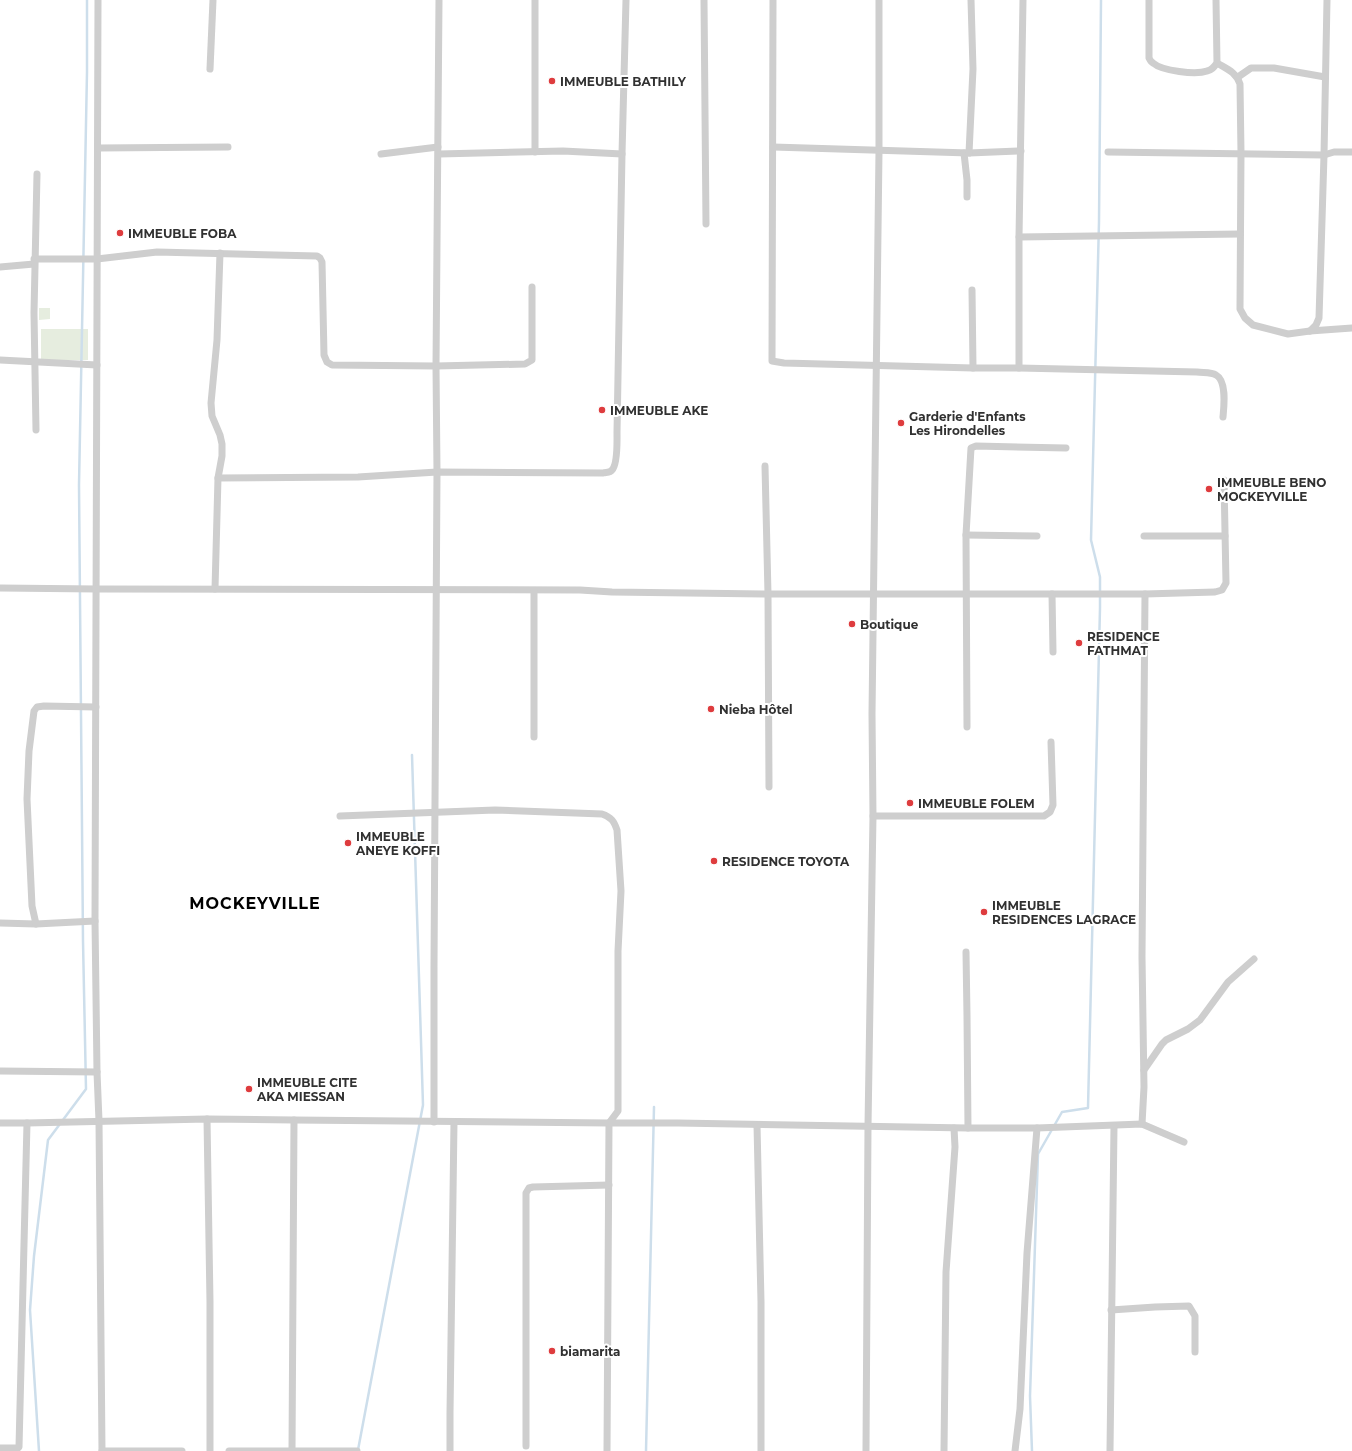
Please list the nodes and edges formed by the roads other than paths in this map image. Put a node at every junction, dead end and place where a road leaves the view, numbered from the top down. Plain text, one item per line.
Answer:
1 (98, 0) edge
2 (214, 0) edge
3 (440, 0) edge
4 (535, 0) edge
5 (626, 0) edge
6 (704, 0) edge
7 (773, 0) edge
8 (879, 0) edge
9 (971, 0) edge
10 (1023, 0) edge
11 (1149, 0) edge
12 (1216, 0) edge
13 (1327, 0) edge
14 (1217, 63) junction
15 (210, 69) dead end
16 (1238, 77) junction
17 (1326, 77) junction
18 (228, 147) dead end
19 (98, 148) junction
20 (773, 148) junction
21 (439, 151) junction
22 (879, 151) junction
23 (1021, 151) junction
24 (535, 152) junction
25 (1108, 152) dead end
26 (1352, 152) edge
27 (967, 153) junction
28 (1241, 153) junction
29 (381, 154) dead end
30 (622, 154) junction
31 (1324, 155) junction
32 (37, 174) dead end
33 (966, 197) dead end
34 (706, 224) dead end
35 (1240, 234) junction
36 (1019, 237) junction
37 (220, 253) junction
38 (97, 259) junction
39 (34, 262) junction
40 (0, 267) edge
41 (532, 287) dead end
42 (972, 290) dead end
43 (1352, 328) edge
44 (1310, 331) junction
45 (0, 360) edge
46 (34, 362) junction
47 (97, 365) junction
48 (877, 365) junction
49 (436, 366) junction
50 (973, 368) junction
51 (1019, 368) junction
52 (1223, 417) dead end
53 (36, 430) dead end
54 (1066, 448) dead end
55 (765, 466) dead end
56 (437, 472) junction
57 (218, 478) junction
58 (1224, 480) dead end
59 (966, 535) junction
60 (1037, 536) dead end
61 (1144, 536) dead end
62 (1225, 536) junction
63 (0, 588) edge
64 (97, 589) junction
65 (215, 589) junction
66 (436, 590) junction
67 (534, 591) junction
68 (874, 593) junction
69 (768, 594) junction
70 (967, 594) junction
71 (1052, 594) junction
72 (1145, 594) junction
73 (1053, 652) dead end
74 (96, 707) junction
75 (967, 727) dead end
76 (534, 737) dead end
77 (1051, 742) dead end
78 (769, 787) dead end
79 (435, 812) junction
80 (340, 816) dead end
81 (873, 816) junction
82 (95, 920) junction
83 (0, 923) edge
84 (36, 924) junction
85 (966, 952) dead end
86 (1254, 959) dead end
87 (1144, 1070) junction
88 (0, 1071) edge
89 (97, 1072) junction
90 (207, 1119) junction
91 (294, 1120) junction
92 (100, 1121) junction
93 (434, 1122) junction
94 (454, 1122) junction
95 (0, 1123) edge
96 (609, 1123) junction
97 (27, 1124) junction
98 (1142, 1124) junction
99 (757, 1125) junction
100 (868, 1126) junction
101 (1114, 1126) junction
102 (954, 1128) junction
103 (968, 1128) junction
104 (1037, 1128) junction
105 (1184, 1142) dead end
106 (609, 1185) junction
107 (1111, 1310) junction
108 (1195, 1352) dead end
109 (526, 1446) dead end
110 (0, 1448) edge
111 (102, 1451) edge
112 (182, 1451) edge
113 (210, 1451) edge
114 (229, 1451) edge
115 (292, 1451) edge
116 (357, 1451) edge
117 (450, 1451) edge
118 (607, 1451) edge
119 (761, 1451) edge
120 (866, 1451) edge
121 (944, 1451) edge
122 (1015, 1451) edge
123 (1110, 1451) edge

1 - 19 street
2 - 15 street
3 - 21 street
4 - 24 street
5 - 30 street
6 - 34 street
7 - 20 street
8 - 22 street
9 - 27 street
10 - 23 street
11 - 14 street
12 - 14 street
13 - 17 street
14 - 16 street
16 - 17 street
16 - 28 street
17 - 31 street
18 - 19 street
19 - 38 street
20 - 22 street
20 - 48 street
21 - 24 street
21 - 29 street
21 - 49 street
22 - 27 street
22 - 48 street
23 - 27 street
23 - 36 street
24 - 30 street
25 - 28 street
26 - 31 street
27 - 33 street
28 - 31 street
28 - 35 street
30 - 56 street
31 - 44 street
32 - 39 street
35 - 36 street
35 - 44 street
36 - 51 street
37 - 38 street
37 - 49 street
37 - 57 street
38 - 39 street
38 - 47 street
39 - 40 street
39 - 46 street
41 - 49 street
42 - 50 street
43 - 44 street
45 - 46 street
46 - 47 street
46 - 53 street
47 - 64 street
48 - 50 street
48 - 68 street
49 - 56 street
50 - 51 street
51 - 52 street
54 - 59 street
55 - 69 street
56 - 57 street
56 - 66 street
57 - 65 street
58 - 62 street
59 - 60 street
59 - 70 street
61 - 62 street
62 - 72 street
63 - 64 street
64 - 65 street
64 - 74 street
65 - 66 street
66 - 67 street
66 - 79 street
67 - 69 street
67 - 76 street
68 - 69 street
68 - 70 street
68 - 81 street
69 - 78 street
70 - 71 street
70 - 75 street
71 - 72 street
71 - 73 street
72 - 87 street
74 - 82 street
74 - 84 street
77 - 81 street
79 - 80 street
79 - 93 street
79 - 96 street
81 - 100 street
82 - 84 street
82 - 89 street
83 - 84 street
85 - 103 street
86 - 87 street
87 - 98 street
88 - 89 street
89 - 92 street
90 - 91 street
90 - 92 street
90 - 113 street
91 - 93 street
91 - 115 street
92 - 97 street
92 - 111 street
93 - 94 street
94 - 96 street
94 - 117 street
95 - 97 street
96 - 99 street
96 - 106 street
97 - 110 street
98 - 101 street
98 - 105 street
99 - 100 street
99 - 119 street
100 - 102 street
100 - 120 street
101 - 104 street
101 - 107 street
102 - 103 street
102 - 121 street
103 - 104 street
104 - 122 street
106 - 109 street
106 - 118 street
107 - 108 street
107 - 123 street
111 - 112 street
114 - 115 street
115 - 116 street

